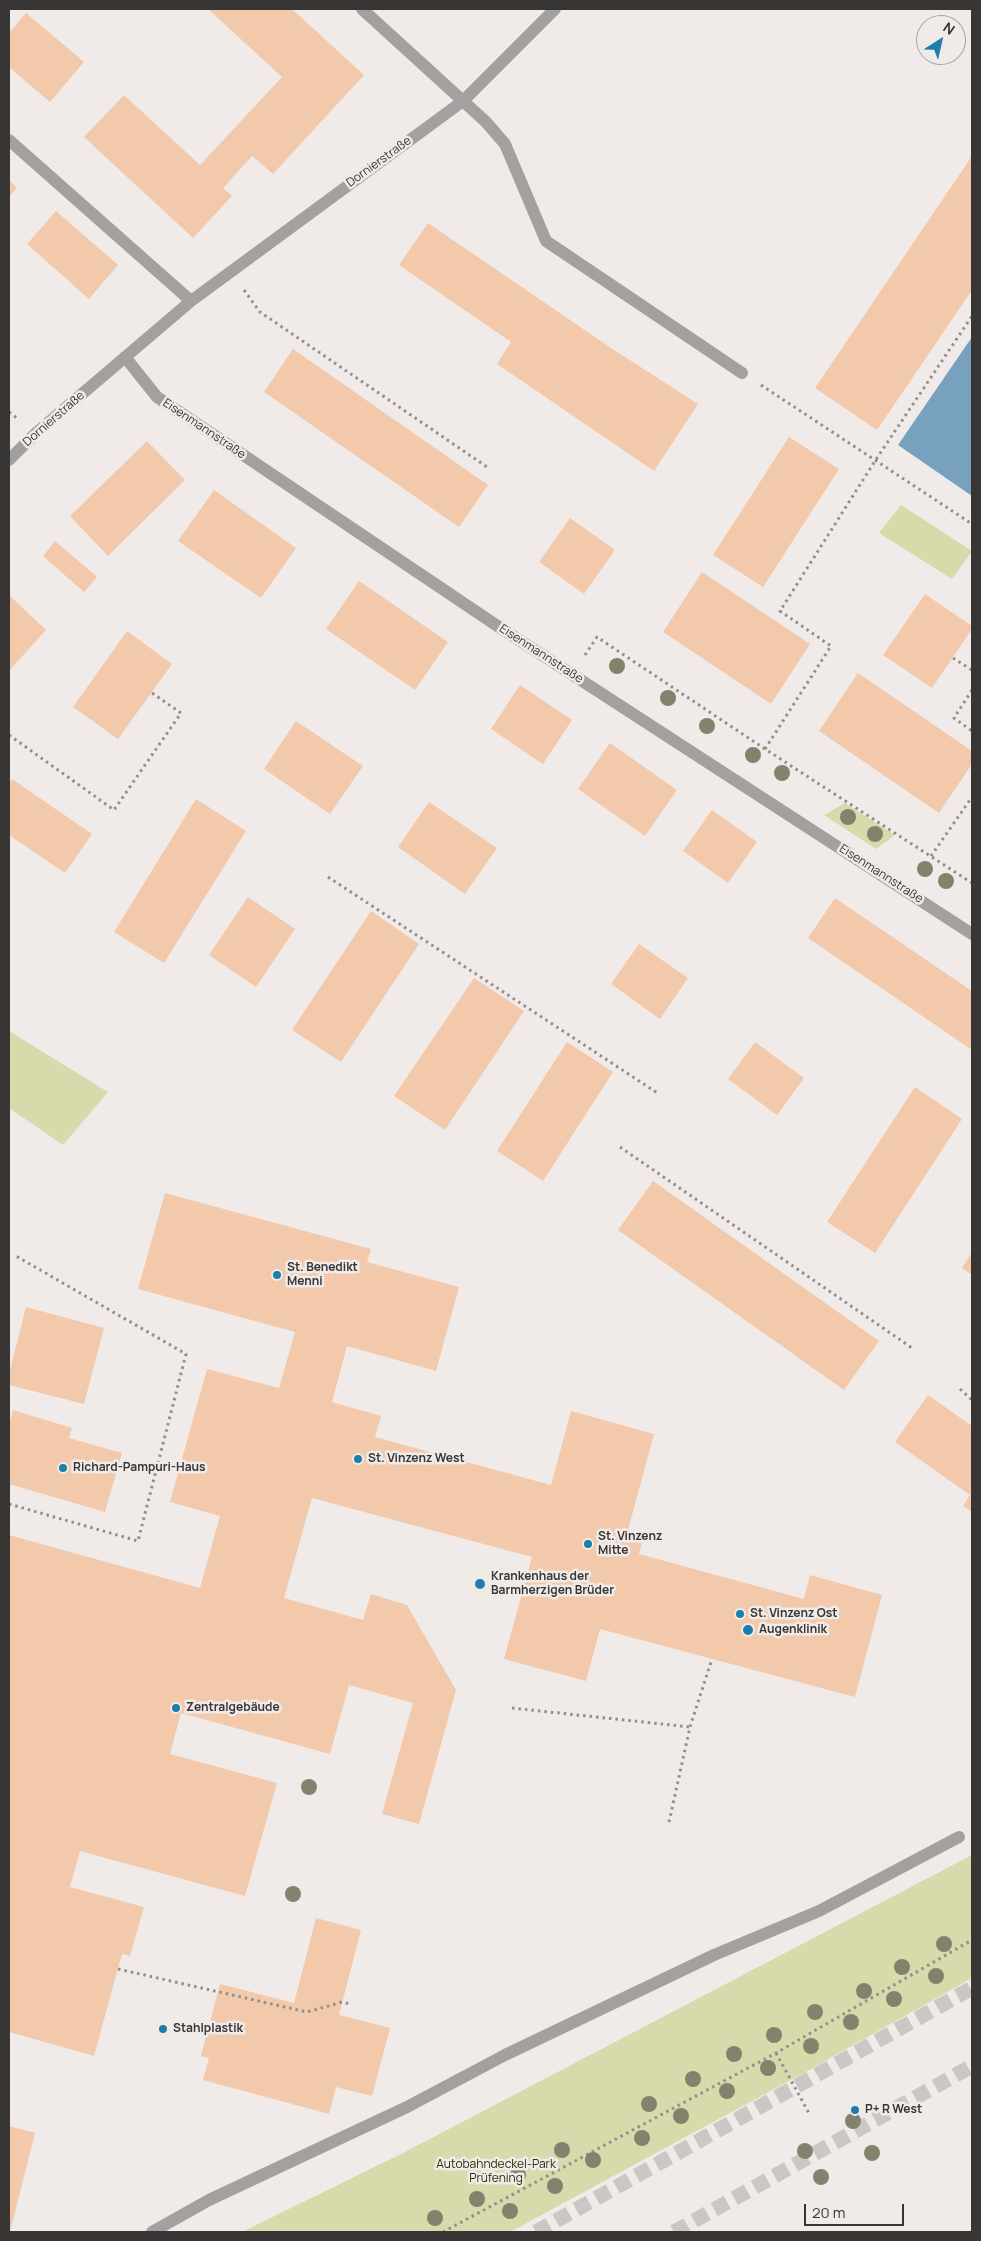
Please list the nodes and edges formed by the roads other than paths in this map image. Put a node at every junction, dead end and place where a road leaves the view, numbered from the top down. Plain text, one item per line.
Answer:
1 (362, 9) edge
2 (554, 9) edge
3 (463, 101) junction
4 (9, 140) edge
5 (191, 301) junction
6 (125, 357) junction
7 (742, 373) road end
8 (9, 460) edge
9 (972, 934) edge
10 (959, 1837) dead end
11 (152, 2232) edge

1 - 3 street
2 - 3 street, Dornierstraße
3 - 5 street, Dornierstraße
3 - 7 street
4 - 5 street
5 - 6 street, Dornierstraße
6 - 8 street, Dornierstraße
6 - 9 street, Eisenmannstraße
10 - 11 street

